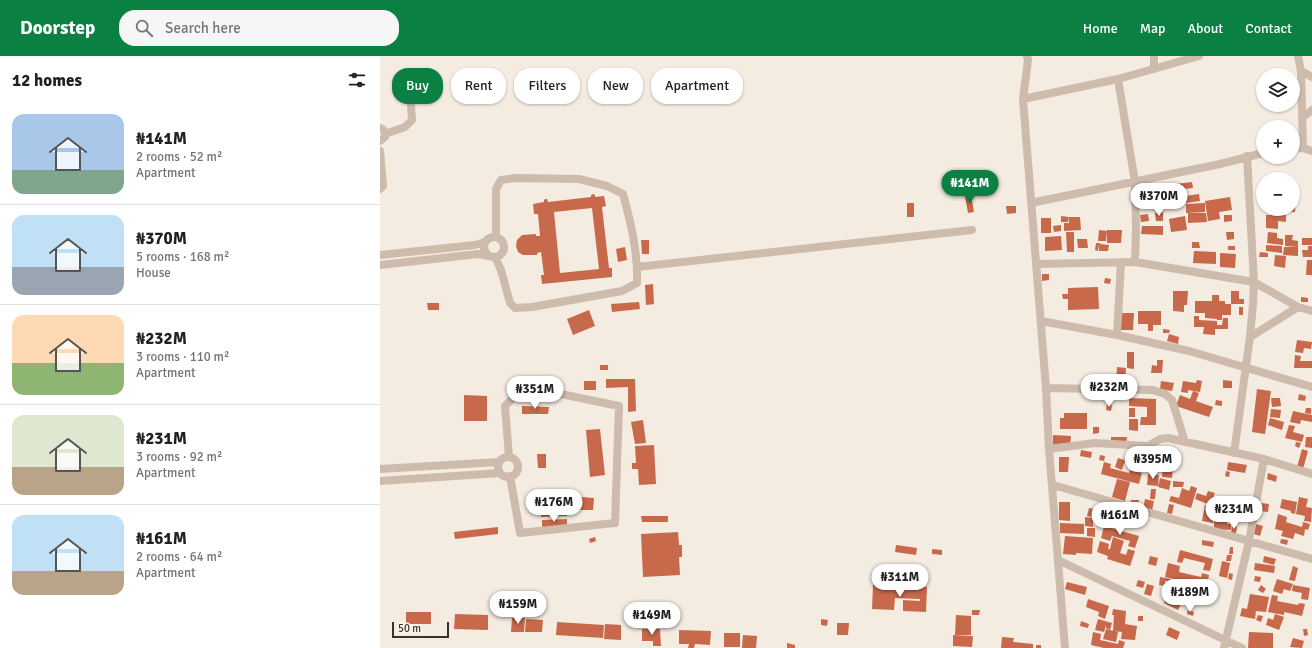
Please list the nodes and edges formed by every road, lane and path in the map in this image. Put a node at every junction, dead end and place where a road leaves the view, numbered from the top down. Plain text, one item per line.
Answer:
1 (1027, 56) edge
2 (1154, 56) edge
3 (1199, 56) edge
4 (1298, 56) edge
5 (1154, 69) junction
6 (1301, 71) junction
7 (1312, 77) edge
8 (1118, 79) junction
9 (1024, 99) junction
10 (411, 105) dead end
11 (1312, 110) edge
12 (1302, 118) junction
13 (382, 134) edge
14 (1300, 148) edge
15 (1303, 148) junction
16 (380, 151) edge
17 (1312, 151) edge
18 (1256, 154) edge
19 (1247, 156) junction
20 (381, 177) edge
21 (1135, 182) junction
22 (380, 189) edge
23 (1031, 203) junction
24 (972, 230) dead end
25 (496, 237) junction
26 (485, 242) junction
27 (380, 255) edge
28 (492, 256) junction
29 (1122, 262) junction
30 (1135, 262) junction
31 (1037, 264) junction
32 (380, 265) edge
33 (638, 267) junction
34 (1254, 282) junction
35 (1298, 307) junction
36 (1312, 311) edge
37 (1041, 321) junction
38 (1117, 335) junction
39 (1250, 338) junction
40 (1245, 368) junction
41 (1312, 387) edge
42 (1046, 388) junction
43 (1185, 442) junction
44 (1049, 449) junction
45 (1234, 453) junction
46 (509, 457) junction
47 (1264, 459) junction
48 (499, 462) junction
49 (380, 469) edge
50 (500, 473) junction
51 (1312, 474) edge
52 (510, 476) junction
53 (380, 481) edge
54 (1053, 485) junction
55 (1249, 541) junction
56 (1312, 559) edge
57 (1058, 560) junction
58 (1224, 644) edge
59 (1065, 648) edge
60 (1242, 648) edge

1 - 9 street
2 - 5 street
3 - 5 street
4 - 6 street
5 - 8 street
6 - 7 street
6 - 12 street
8 - 9 street
8 - 21 street
9 - 23 street
10 - 13 street
11 - 12 street
12 - 15 street
14 - 15 street
15 - 17 street
16 - 20 street
18 - 19 street
19 - 21 street
19 - 34 street
20 - 22 street
21 - 23 street
21 - 30 street
23 - 31 street
24 - 33 street
25 - 26 street
25 - 28 street
25 - 33 street
26 - 27 street
26 - 28 street
28 - 32 street
28 - 33 street
29 - 30 street
29 - 31 street
29 - 38 street
30 - 34 street
31 - 37 street
34 - 35 street
34 - 39 street
35 - 36 street
35 - 39 street
37 - 38 street
37 - 42 street
38 - 40 street
39 - 40 street
40 - 41 street
40 - 45 street
42 - 43 street
42 - 44 street
43 - 44 street
43 - 45 street
44 - 54 street
45 - 47 street
46 - 48 street
46 - 52 street
46 - 52 street
47 - 51 street
47 - 55 street
48 - 49 street
48 - 50 street
50 - 52 street
50 - 53 street
54 - 55 street
54 - 57 street
55 - 56 street
55 - 58 street
57 - 58 street
57 - 59 street
58 - 60 street

